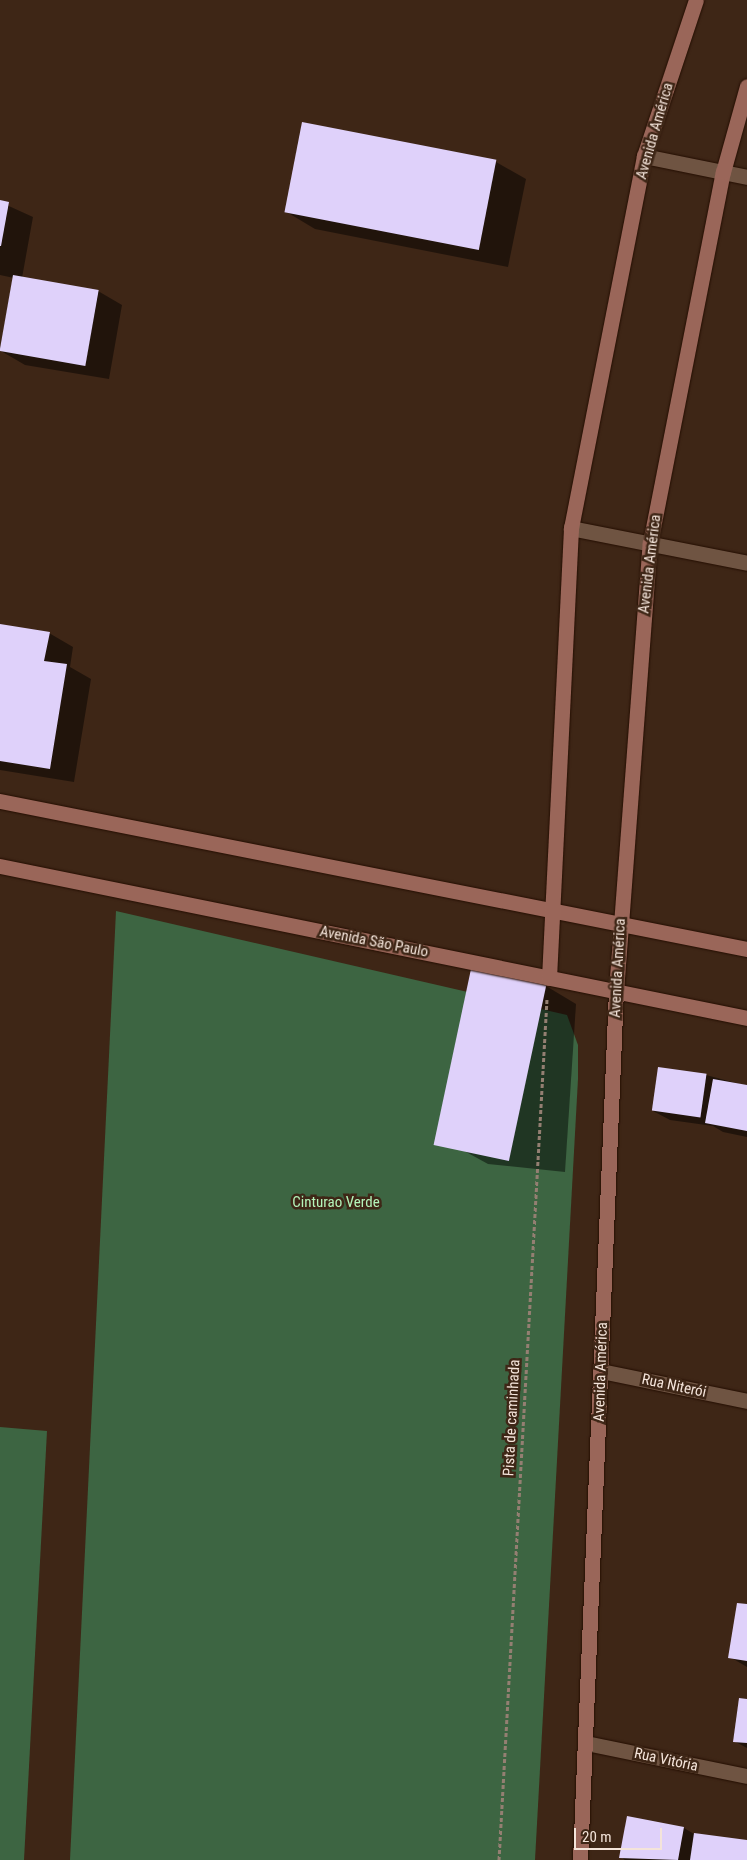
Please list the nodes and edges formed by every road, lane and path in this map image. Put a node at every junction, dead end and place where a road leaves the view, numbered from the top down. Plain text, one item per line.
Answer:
1 (696, 0) edge
2 (747, 86) edge
3 (644, 156) junction
4 (723, 172) junction
5 (747, 177) edge
6 (571, 528) junction
7 (650, 544) junction
8 (747, 563) edge
9 (0, 801) edge
10 (0, 866) edge
11 (553, 910) junction
12 (620, 923) junction
13 (747, 949) edge
14 (549, 978) junction
15 (616, 992) junction
16 (747, 1018) edge
17 (601, 1371) junction
18 (747, 1401) edge
19 (586, 1743) junction
20 (747, 1776) edge
21 (499, 1860) edge
22 (580, 1860) edge

1 - 3 main road, Avenida América
2 - 4 main road, Avenida América
3 - 4 street
3 - 6 main road, Avenida América
4 - 5 street
4 - 7 main road, Avenida América
6 - 7 street
6 - 11 main road, Avenida América
7 - 8 street
7 - 12 main road, Avenida América
9 - 11 main road
10 - 14 main road, Avenida São Paulo
11 - 12 main road
11 - 14 main road, Avenida América
12 - 13 main road
12 - 15 main road, Avenida América
14 - 15 main road, Avenida São Paulo
14 - 21 path, Pista de caminhada
15 - 16 main road, Avenida São Paulo
15 - 17 main road, Avenida América
17 - 18 street, Rua Niterói
17 - 19 main road, Avenida América
19 - 20 street, Rua Vitória
19 - 22 main road, Avenida América

